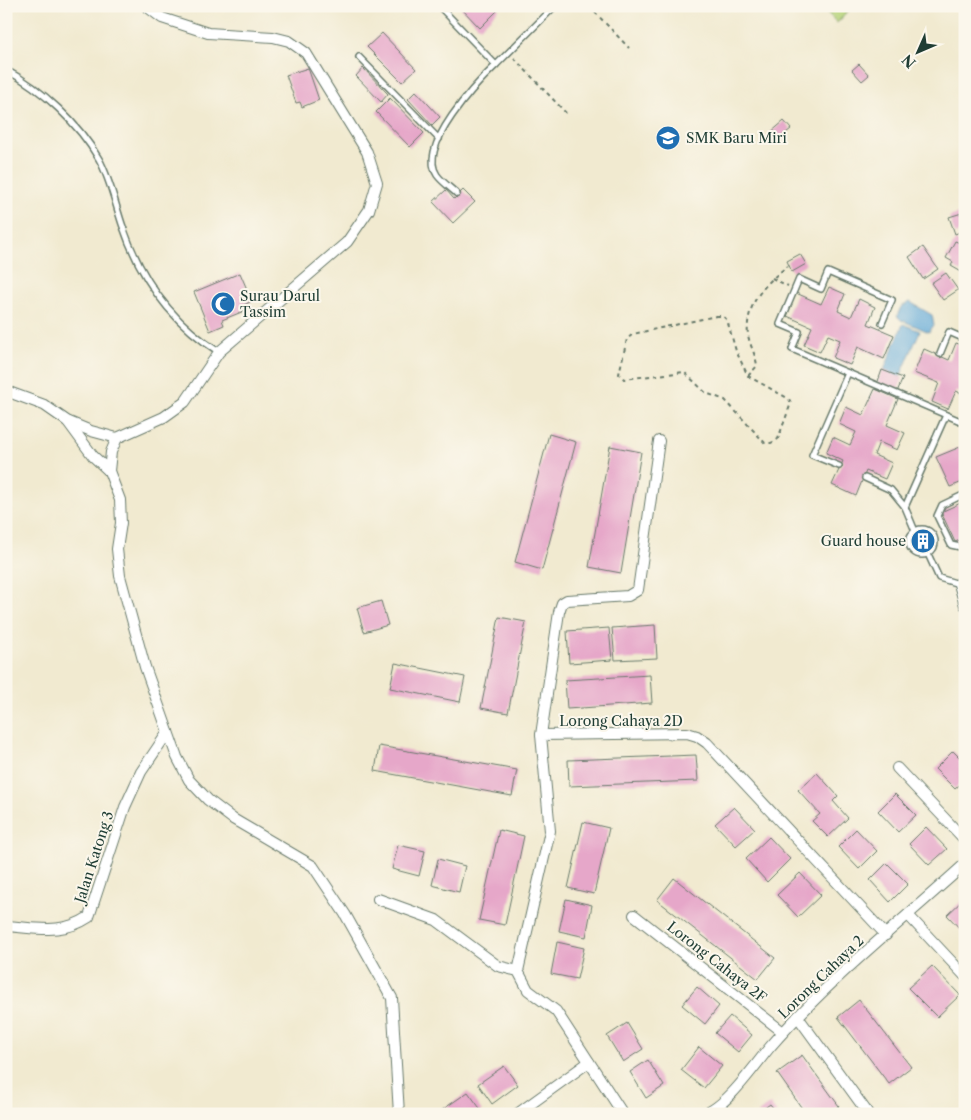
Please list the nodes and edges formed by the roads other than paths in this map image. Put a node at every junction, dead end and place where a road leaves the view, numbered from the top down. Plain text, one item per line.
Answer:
1 (146, 6) edge
2 (439, 6) edge
3 (555, 6) edge
4 (359, 57) dead end
5 (496, 65) junction
6 (6, 70) edge
7 (438, 139) junction
8 (457, 194) dead end
9 (882, 323) dead end
10 (965, 339) edge
11 (220, 352) junction
12 (940, 354) dead end
13 (848, 373) junction
14 (6, 391) edge
15 (946, 415) junction
16 (67, 421) junction
17 (965, 423) edge
18 (117, 438) junction
19 (659, 441) dead end
20 (839, 466) dead end
21 (109, 471) junction
22 (865, 478) dead end
23 (965, 494) edge
24 (905, 507) junction
25 (915, 531) junction
26 (965, 548) edge
27 (928, 554) junction
28 (962, 581) edge
29 (965, 604) edge
30 (168, 732) junction
31 (541, 735) junction
32 (898, 768) dead end
33 (965, 840) edge
34 (965, 864) edge
35 (378, 899) dead end
36 (634, 915) dead end
37 (908, 915) junction
38 (6, 926) edge
39 (886, 935) junction
40 (518, 972) junction
41 (965, 976) edge
42 (798, 1017) junction
43 (783, 1032) junction
44 (589, 1062) junction
45 (867, 1112) dead end
46 (399, 1114) edge
47 (517, 1114) edge
48 (623, 1114) edge
49 (703, 1114) edge

1 - 11 street
2 - 5 lane
3 - 5 lane
4 - 7 lane
5 - 7 lane
6 - 11 lane
7 - 8 lane
9 - 13 lane
10 - 12 lane
11 - 18 street
13 - 15 lane
13 - 20 lane
14 - 16 street
15 - 17 lane
15 - 24 lane
16 - 18 street
16 - 21 street
18 - 21 street
19 - 31 street
21 - 30 street
22 - 24 lane
23 - 26 lane
24 - 25 lane
25 - 27 lane
25 - 27 lane
27 - 28 lane
28 - 29 street
30 - 38 street, Jalan Katong 3
30 - 46 street
31 - 39 street, Lorong Cahaya 2D
31 - 40 street, Lorong Cahaya 2D
32 - 33 street
34 - 37 street, Lorong Cahaya 2
35 - 40 street
36 - 43 street, Lorong Cahaya 2F
37 - 39 street, Lorong Cahaya 2
37 - 41 street
39 - 42 street, Lorong Cahaya 2
40 - 44 street
42 - 43 street, Lorong Cahaya 2
42 - 45 street
43 - 49 street, Lorong Cahaya 2
44 - 47 street
44 - 48 street

